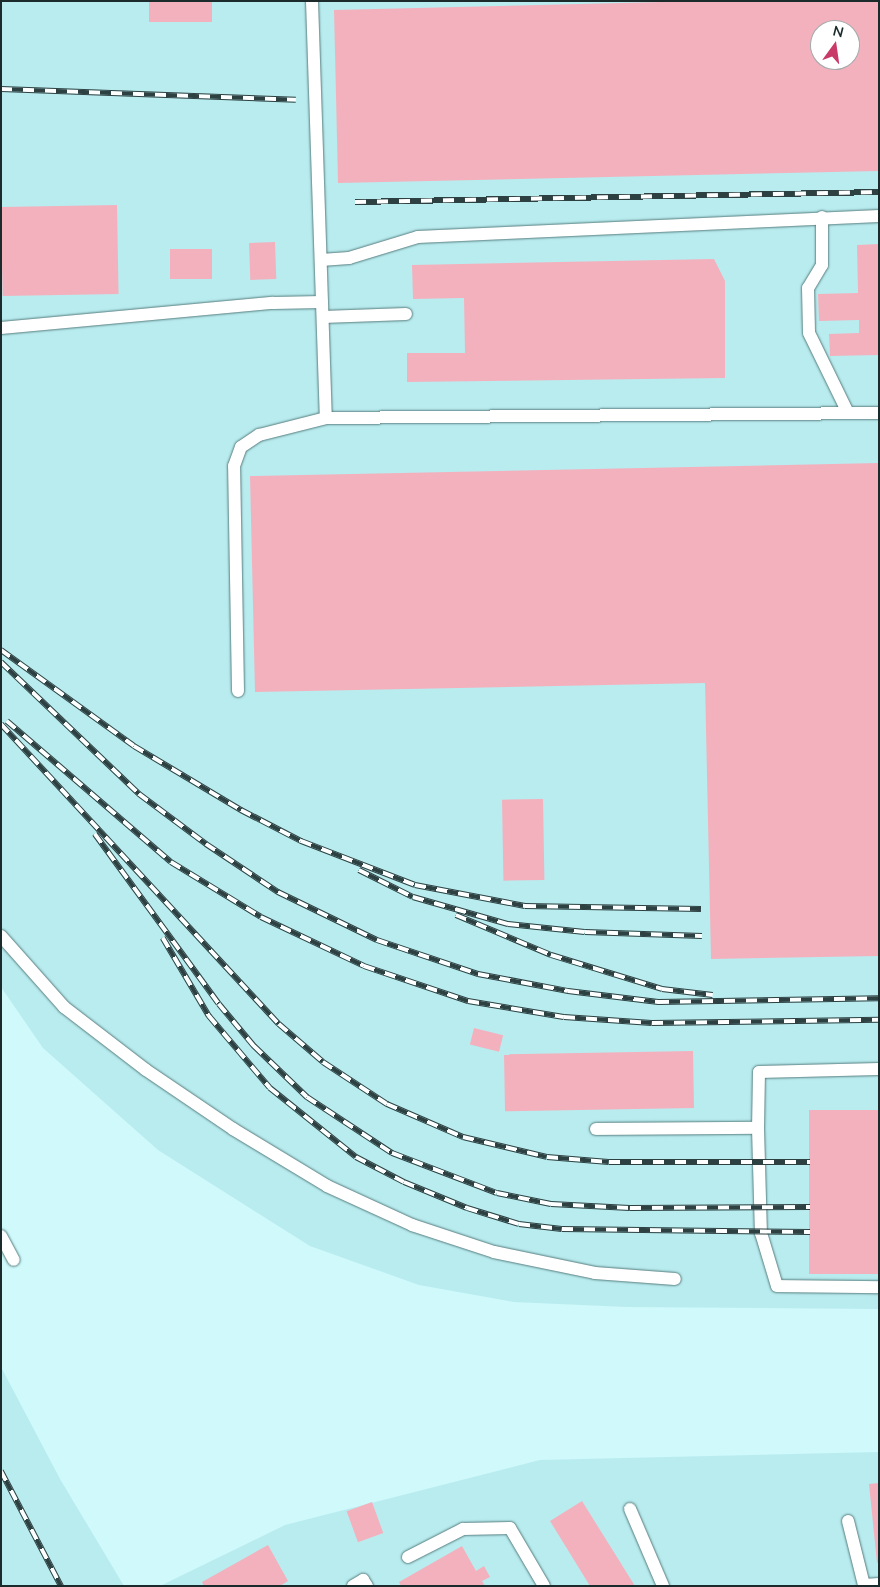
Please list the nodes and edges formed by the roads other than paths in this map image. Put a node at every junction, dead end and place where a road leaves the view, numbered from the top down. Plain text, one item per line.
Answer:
1 (312, 1) edge
2 (879, 216) edge
3 (822, 217) junction
4 (321, 260) junction
5 (322, 302) junction
6 (406, 314) dead end
7 (323, 317) junction
8 (1, 328) edge
9 (848, 413) junction
10 (879, 413) edge
11 (326, 418) junction
12 (238, 691) dead end
13 (1, 936) edge
14 (879, 1069) edge
15 (758, 1128) junction
16 (596, 1129) dead end
17 (1, 1236) edge
18 (14, 1260) dead end
19 (675, 1279) dead end
20 (879, 1286) edge
21 (630, 1509) dead end
22 (848, 1521) dead end
23 (408, 1557) dead end
24 (879, 1584) edge
25 (353, 1586) edge
26 (366, 1586) edge
27 (544, 1586) edge
28 (663, 1586) edge

1 - 4 lane
2 - 3 lane
3 - 4 lane
3 - 9 lane
4 - 5 lane
5 - 7 lane
5 - 8 lane
6 - 7 lane
7 - 11 lane
9 - 10 lane
9 - 11 lane
11 - 12 lane
13 - 19 lane
14 - 15 lane
15 - 16 lane
15 - 20 lane
17 - 18 lane
21 - 28 lane
22 - 24 lane
23 - 27 lane
25 - 26 lane

